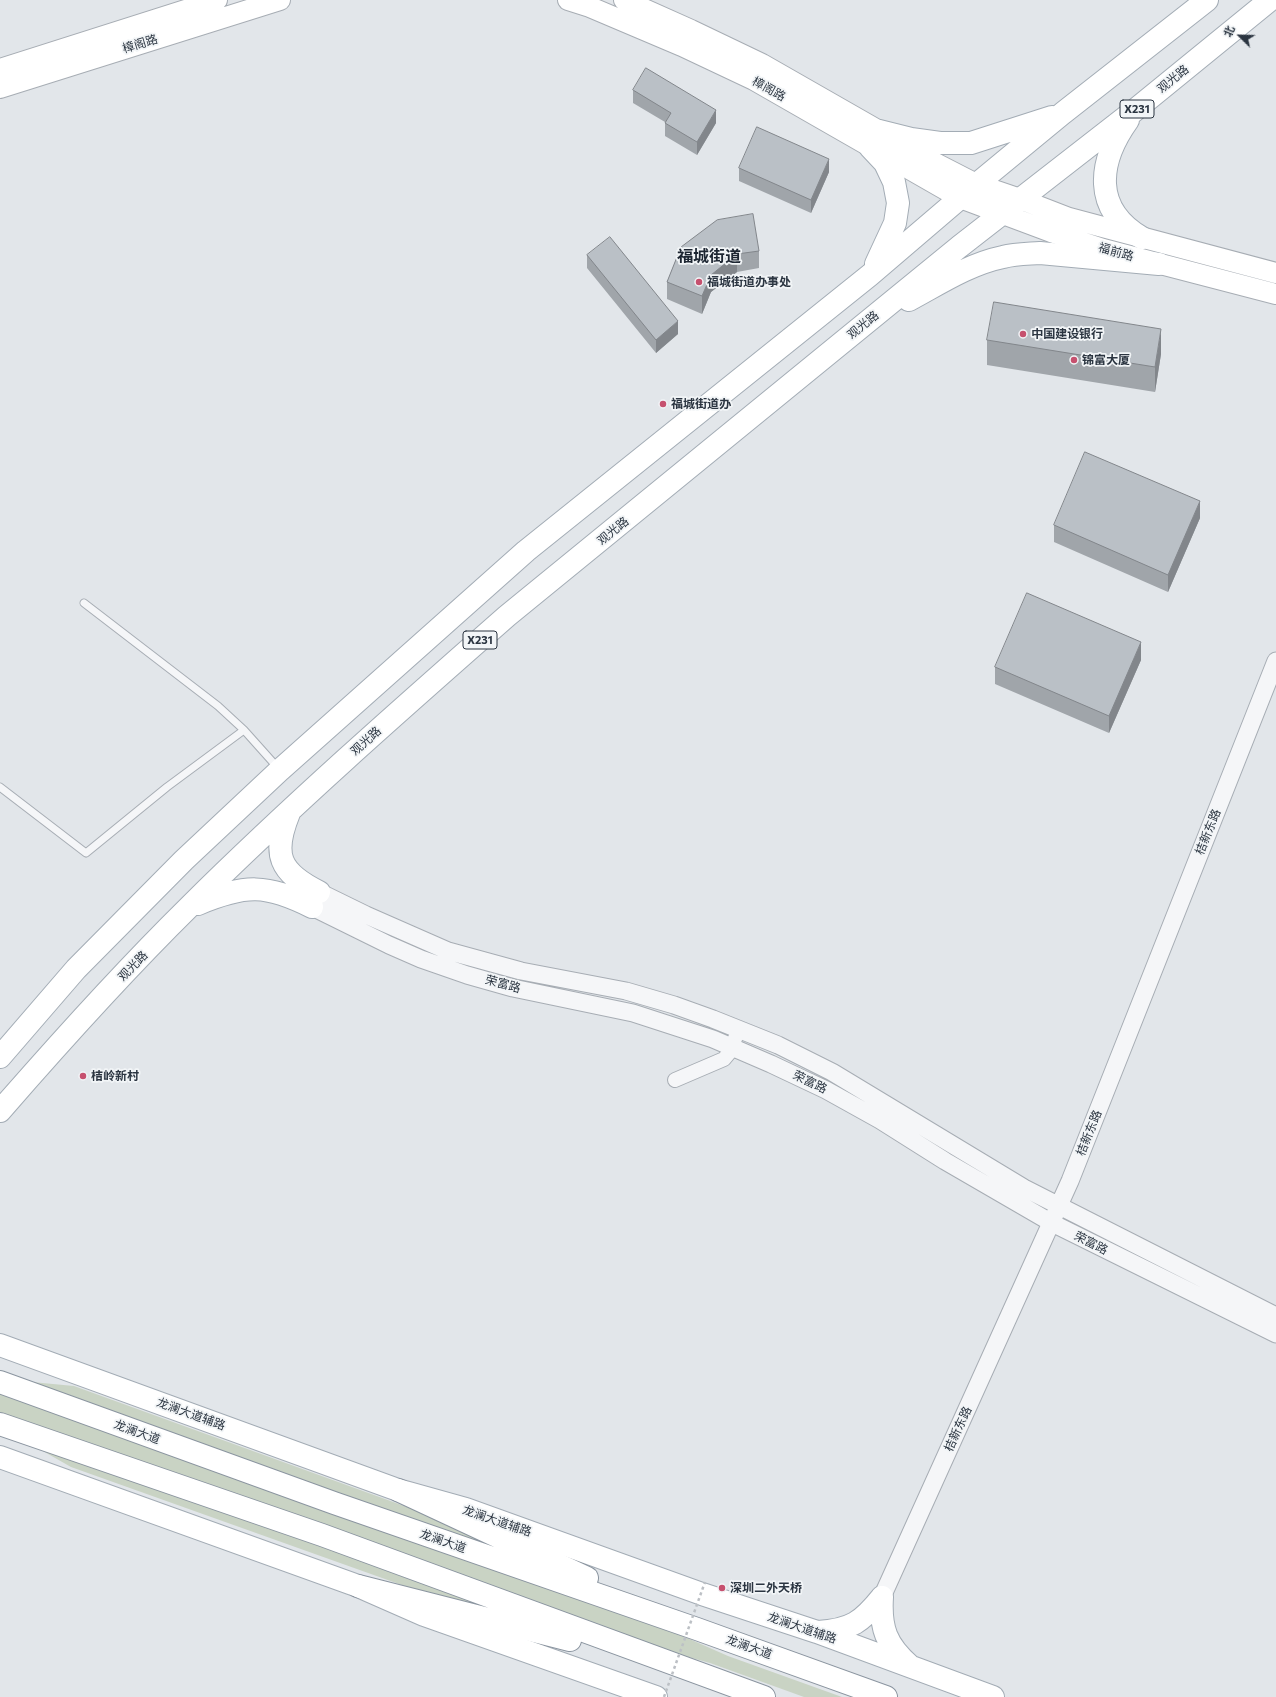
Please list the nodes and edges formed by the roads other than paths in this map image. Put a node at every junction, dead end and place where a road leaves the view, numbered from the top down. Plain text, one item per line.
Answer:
1 (217, 0) edge
2 (280, 0) edge
3 (568, 0) edge
4 (624, 0) edge
5 (1207, 0) edge
6 (1270, 0) edge
7 (249, 3) edge
8 (0, 69) edge
9 (0, 88) edge
10 (1135, 110) junction
11 (1063, 113) junction
12 (874, 139) junction
13 (968, 191) junction
14 (1020, 199) junction
15 (1001, 214) junction
16 (1142, 238) junction
17 (1159, 264) junction
18 (1276, 273) edge
19 (870, 275) junction
20 (1276, 294) edge
21 (866, 323) junction
22 (84, 603) dead end
23 (1276, 661) edge
24 (244, 730) junction
25 (280, 770) junction
26 (0, 787) edge
27 (290, 810) junction
28 (316, 900) junction
29 (188, 908) junction
30 (739, 1029) junction
31 (731, 1047) junction
32 (0, 1057) edge
33 (675, 1080) dead end
34 (0, 1111) edge
35 (1059, 1207) junction
36 (1052, 1223) junction
37 (1276, 1316) edge
38 (1275, 1332) edge
39 (0, 1345) edge
40 (0, 1382) edge
41 (0, 1424) edge
42 (0, 1458) edge
43 (398, 1490) junction
44 (358, 1586) junction
45 (882, 1597) junction
46 (697, 1629) junction
47 (817, 1632) junction
48 (684, 1668) junction
49 (912, 1668) junction
50 (656, 1697) edge
51 (764, 1697) edge
52 (886, 1697) edge
53 (993, 1697) edge

1 - 8 main road, 樟阁路
2 - 7 main road, 樟阁路
3 - 12 main road, 樟阁路
4 - 12 main road, 樟阁路
5 - 11 main road
6 - 10 main road, 观光路 / X231
7 - 9 main road, 樟阁路
10 - 14 main road, 观光路 / X231
10 - 16 main road
11 - 12 main road
11 - 13 main road
12 - 13 main road, 樟阁路
12 - 19 main road
13 - 14 main road, 福前路
13 - 15 main road, 福前路
13 - 19 main road
14 - 15 main road, 观光路 / X231
14 - 16 main road, 福前路
15 - 17 main road, 福前路
15 - 21 main road, 观光路 / X231
16 - 18 main road, 福前路
17 - 20 main road, 福前路
17 - 21 main road
19 - 25 main road
21 - 27 main road, 观光路 / X231
22 - 24 lane
23 - 35 street, 桔新东路
24 - 25 lane
24 - 26 lane
25 - 32 main road
27 - 28 main road
27 - 29 main road, 观光路 / X231
28 - 29 main road
28 - 30 street, 荣富路
28 - 31 street, 荣富路
29 - 34 main road, 观光路 / X231
30 - 31 street
30 - 35 street, 荣富路
31 - 33 street
31 - 36 street, 荣富路
35 - 36 street, 桔新东路
35 - 37 street, 荣富路
36 - 38 street, 荣富路
36 - 45 street, 桔新东路
39 - 43 main road, 龙澜大道辅路
40 - 46 main road, 龙澜大道
41 - 48 main road
42 - 44 main road
43 - 46 main road
43 - 47 main road, 龙澜大道辅路
44 - 48 main road
44 - 50 main road
45 - 47 main road
45 - 49 main road
46 - 52 main road, 龙澜大道
47 - 49 main road, 龙澜大道辅路
48 - 51 main road
49 - 53 main road, 龙澜大道辅路

